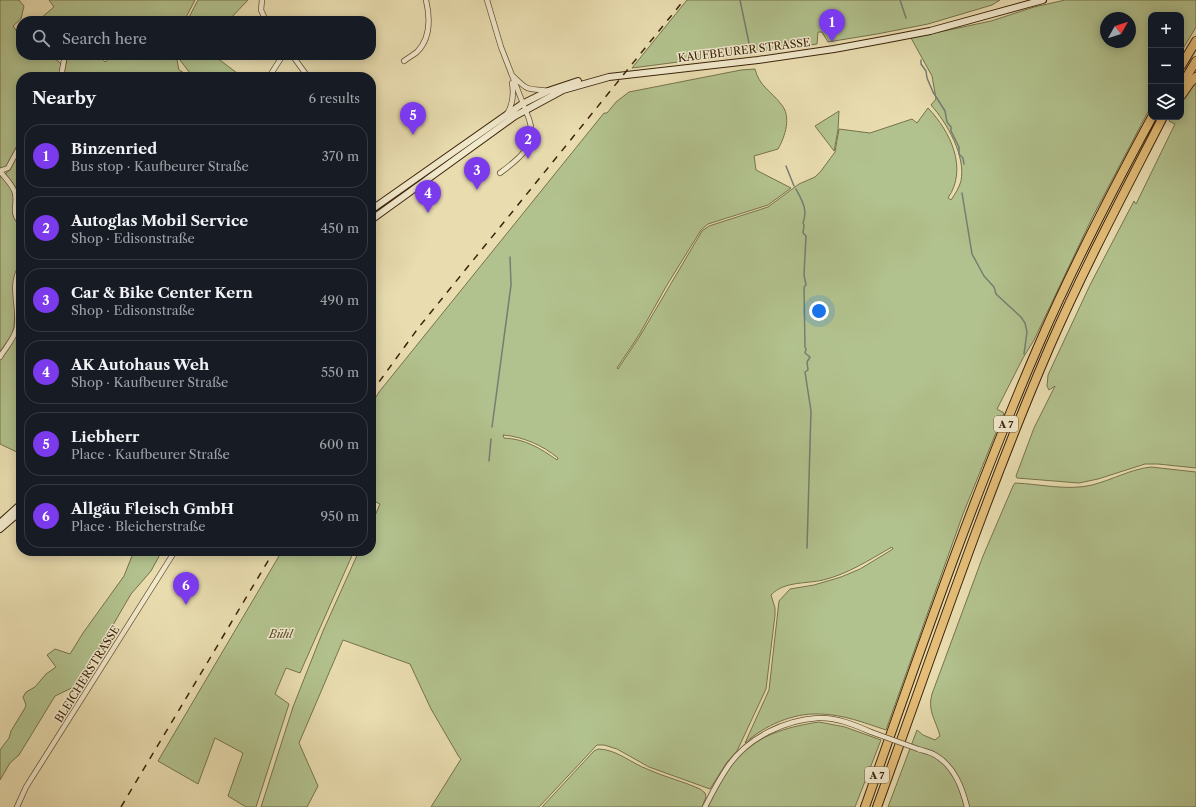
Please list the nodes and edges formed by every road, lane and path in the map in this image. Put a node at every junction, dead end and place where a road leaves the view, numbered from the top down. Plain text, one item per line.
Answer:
1 (262, 0) edge
2 (426, 0) edge
3 (488, 0) edge
4 (1043, 0) edge
5 (264, 16) edge
6 (1196, 41) edge
7 (64, 60) dead end
8 (280, 60) edge
9 (296, 60) edge
10 (404, 61) dead end
11 (1184, 61) edge
12 (1196, 61) edge
13 (62, 72) edge
14 (272, 72) edge
15 (304, 72) edge
16 (512, 75) junction
17 (609, 76) junction
18 (1196, 77) edge
19 (1182, 84) edge
20 (548, 91) junction
21 (1184, 91) edge
22 (524, 107) junction
23 (506, 115) junction
24 (1150, 120) edge
25 (1161, 120) edge
26 (16, 153) edge
27 (0, 171) edge
28 (500, 173) dead end
29 (15, 199) joint
30 (376, 206) edge
31 (376, 216) edge
32 (16, 217) edge
33 (16, 280) edge
34 (16, 302) edge
35 (16, 329) edge
36 (0, 357) edge
37 (16, 509) edge
38 (16, 516) edge
39 (0, 523) edge
40 (0, 530) edge
41 (172, 556) edge
42 (17, 807) edge
43 (705, 807) edge
44 (865, 807) edge
45 (877, 807) edge
46 (967, 807) edge

1 - 5 street
2 - 10 street
3 - 16 street
4 - 17 main road, KAUFBEURER STRASSE
6 - 11 highway
7 - 13 street
8 - 14 street
9 - 15 street
12 - 19 highway
16 - 20 street
16 - 22 street
16 - 23 street
17 - 20 main road, KAUFBEURER STRASSE
17 - 22 main road, KAUFBEURER STRASSE
18 - 21 highway
20 - 22 main road, KAUFBEURER STRASSE
22 - 23 main road, KAUFBEURER STRASSE
22 - 28 street
22 - 31 main road, KAUFBEURER STRASSE
23 - 30 main road, KAUFBEURER STRASSE
24 - 44 highway, A 7
25 - 45 highway, A 7
26 - 27 street
27 - 29 street
29 - 32 street
33 - 34 street
35 - 36 street
37 - 39 main road
38 - 40 main road
41 - 42 street, BLEICHERSTRASSE
43 - 46 street, bridge

